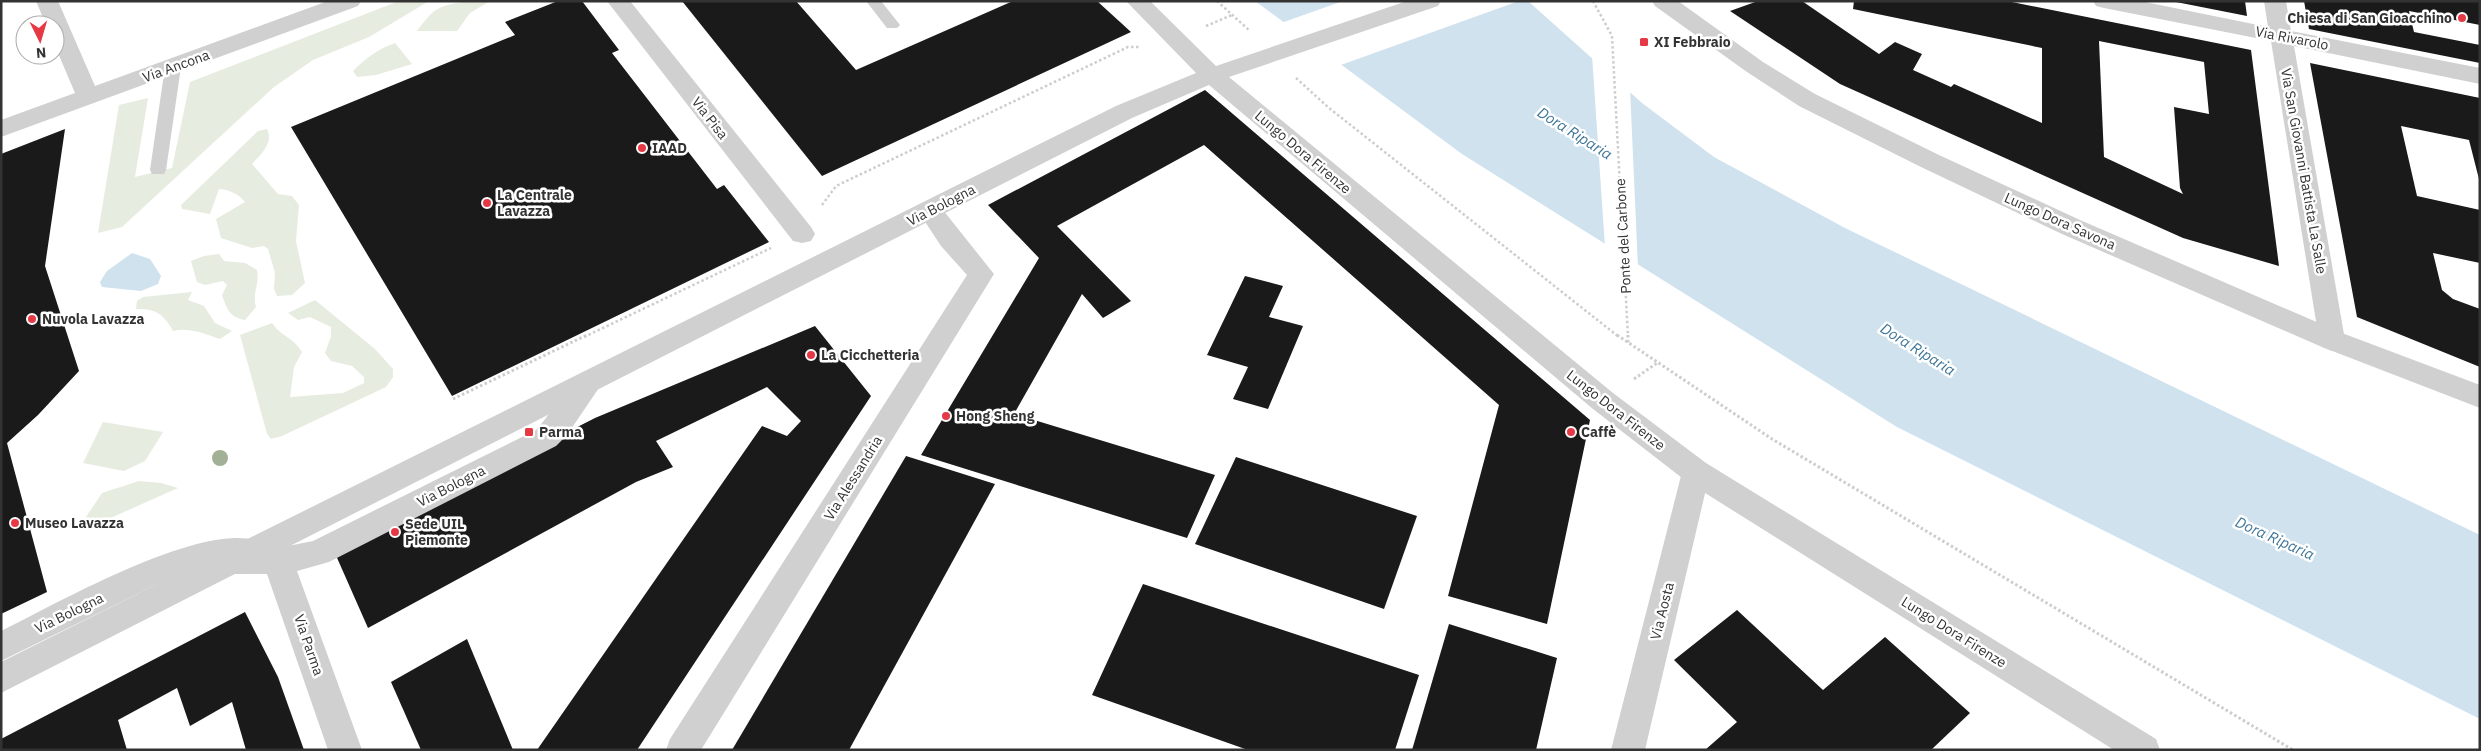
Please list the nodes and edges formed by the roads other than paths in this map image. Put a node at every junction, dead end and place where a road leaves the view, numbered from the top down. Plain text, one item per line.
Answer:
1 (47, 1) edge
2 (350, 1) edge
3 (618, 1) edge
4 (873, 1) edge
5 (1138, 1) edge
6 (1430, 1) edge
7 (1663, 1) edge
8 (2104, 1) edge
9 (2275, 1) edge
10 (892, 25) dead end
11 (2281, 36) junction
12 (173, 67) junction
13 (1212, 75) junction
14 (2480, 76) edge
15 (88, 98) junction
16 (1, 129) edge
17 (158, 170) dead end
18 (930, 211) junction
19 (802, 234) road end
20 (2332, 340) junction
21 (2480, 397) edge
22 (1696, 472) junction
23 (258, 553) junction
24 (1, 647) edge
25 (1, 678) edge
26 (345, 750) edge
27 (682, 750) edge
28 (1628, 750) edge
29 (2144, 750) edge

1 - 15 street
2 - 12 street, Via Ancona
3 - 19 street, Via Pisa
4 - 10 lane
5 - 13 street, Lungo Dora Firenze
6 - 13 street, Via Bologna
7 - 20 street, Lungo Dora Savona
8 - 11 street, Via Rivarolo
9 - 11 street, Via San Giovanni Battista La Salle
11 - 14 street, Via Rivarolo
11 - 20 street, Via San Giovanni Battista La Salle
12 - 15 street, Via Ancona
12 - 17 lane
13 - 18 street, Via Bologna
13 - 22 street, Lungo Dora Firenze
15 - 16 street, Via Ancona
18 - 23 street, Via Bologna
18 - 27 street, Via Alessandria
20 - 21 street, Lungo Dora Savona
22 - 28 street, Via Aosta
22 - 29 street, Lungo Dora Firenze
23 - 24 street, Via Bologna
23 - 25 street, Via Bologna
23 - 26 street, Via Parma

